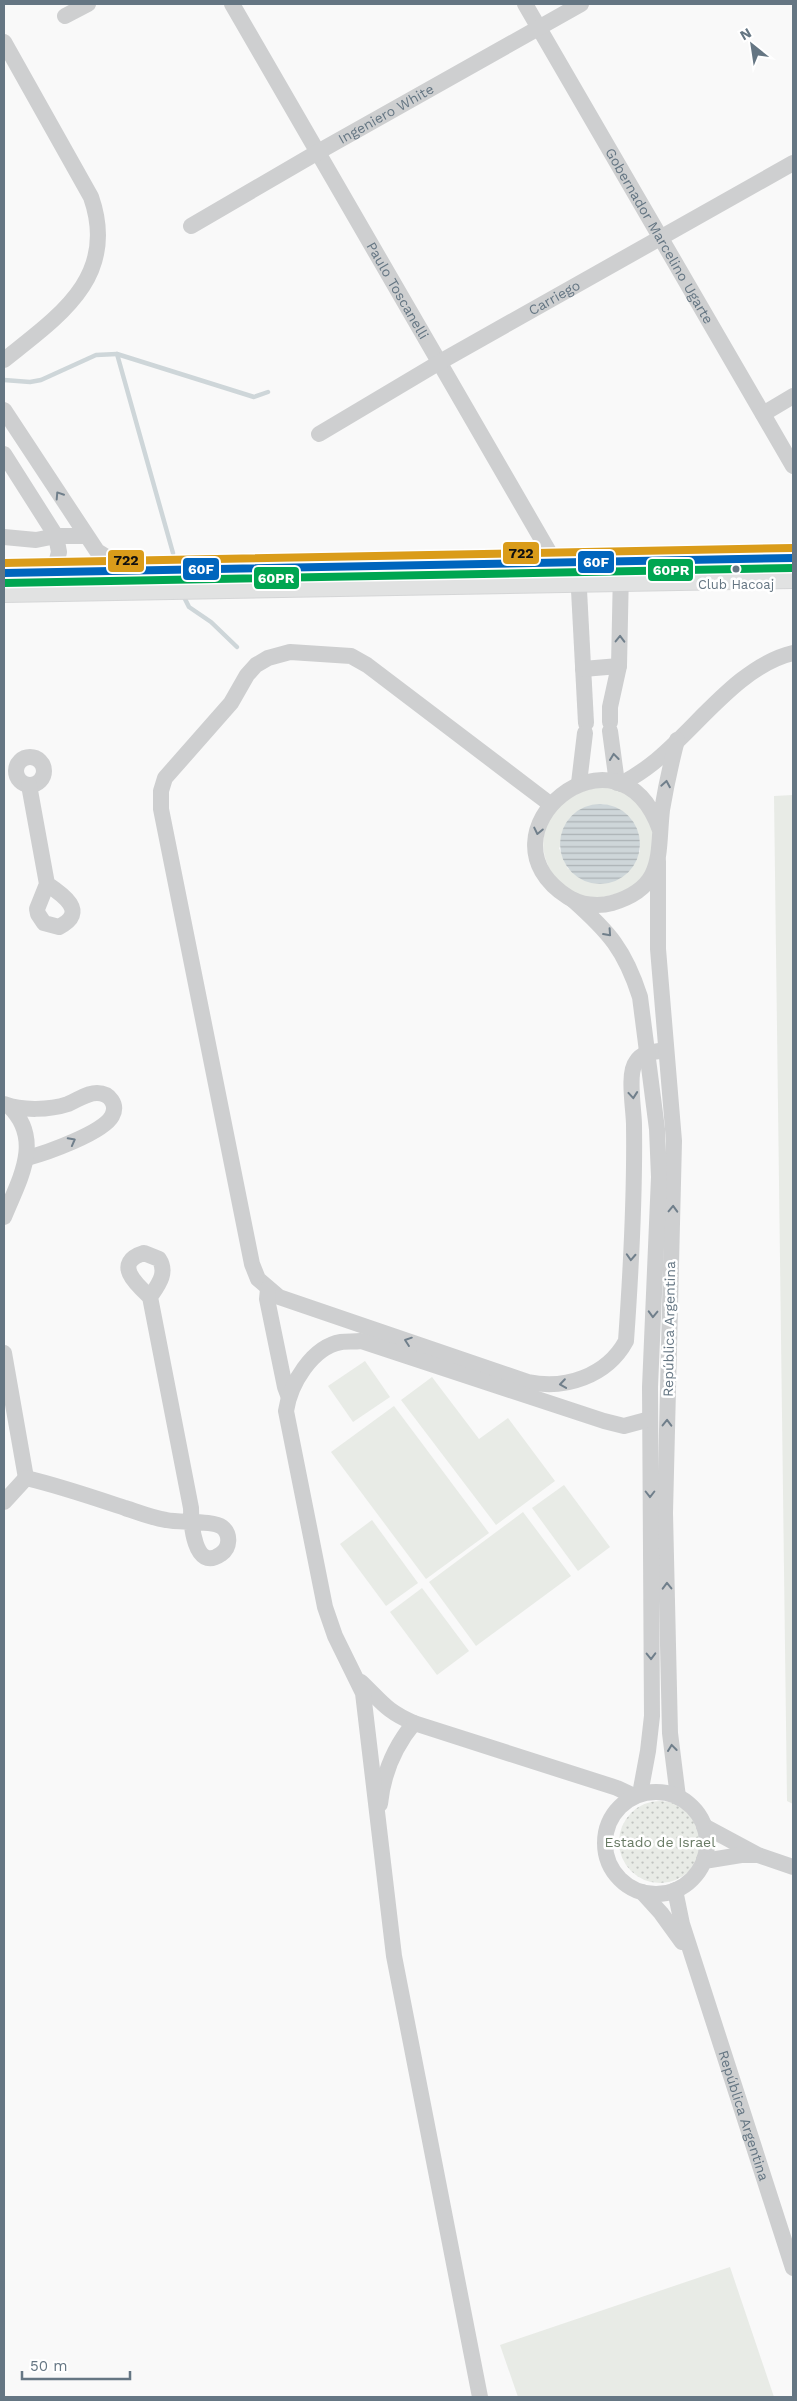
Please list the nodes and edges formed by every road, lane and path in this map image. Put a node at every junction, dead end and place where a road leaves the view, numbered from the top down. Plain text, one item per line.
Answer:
1 (88, 4) edge
2 (232, 4) edge
3 (525, 4) edge
4 (581, 4) edge
5 (65, 16) dead end
6 (539, 28) junction
7 (4, 42) edge
8 (318, 152) junction
9 (793, 163) edge
10 (191, 226) dead end
11 (660, 240) junction
12 (4, 360) edge
13 (440, 362) junction
14 (793, 396) edge
15 (4, 410) edge
16 (763, 414) junction
17 (319, 434) dead end
18 (4, 454) edge
19 (793, 466) edge
20 (56, 536) junction
21 (85, 536) junction
22 (4, 537) edge
23 (793, 558) edge
24 (138, 570) junction
25 (621, 571) junction
26 (54, 572) junction
27 (567, 572) junction
28 (4, 573) edge
29 (793, 577) edge
30 (4, 591) edge
31 (793, 653) edge
32 (619, 666) junction
33 (583, 669) junction
34 (610, 720) junction
35 (585, 721) junction
36 (677, 740) junction
37 (16, 779) edge
38 (579, 784) junction
39 (619, 784) junction
40 (550, 804) junction
41 (660, 830) junction
42 (658, 861) junction
43 (47, 884) dead end
44 (573, 900) junction
45 (666, 1050) junction
46 (646, 1052) junction
47 (6, 1105) edge
48 (27, 1158) junction
49 (666, 1163) junction
50 (4, 1217) edge
51 (268, 1289) junction
52 (150, 1298) dead end
53 (4, 1354) edge
54 (650, 1387) junction
55 (668, 1388) junction
56 (288, 1395) junction
57 (650, 1419) junction
58 (26, 1478) junction
59 (4, 1502) edge
60 (667, 1620) junction
61 (650, 1621) junction
62 (355, 1676) junction
63 (414, 1723) junction
64 (637, 1795) junction
65 (678, 1796) junction
66 (378, 1826) junction
67 (704, 1826) junction
68 (758, 1855) junction
69 (704, 1861) junction
70 (793, 1866) edge
71 (675, 1890) junction
72 (642, 1892) junction
73 (696, 1963) junction
74 (793, 2268) edge
75 (480, 2397) edge

1 - 5 street
2 - 8 street, Paulo Toscanelli
3 - 6 street, Gobernador Marcelino Ugarte
4 - 6 street, Ingeniero White
6 - 8 street, Ingeniero White
6 - 11 street, Gobernador Marcelino Ugarte
7 - 12 street
8 - 10 street, Ingeniero White
8 - 13 street, Paulo Toscanelli
9 - 11 street, Carriego
11 - 13 street, Carriego
11 - 16 street, Gobernador Marcelino Ugarte
13 - 17 street, Carriego
13 - 27 street, Paulo Toscanelli
14 - 16 street
21 -> 15 street
16 - 19 street, Gobernador Marcelino Ugarte
18 - 20 street
20 - 21 street
20 - 22 street
20 - 26 street
21 - 24 street
23 - 25 main road
24 - 26 main road
24 - 27 main road
25 - 27 main road
25 - 29 main road
32 -> 25 street
26 - 28 main road
27 - 30 main road
27 - 33 street
31 - 36 street
32 - 33 street
32 - 34 street
33 - 35 street
34 - 35 street
39 -> 34 street
35 - 38 street
36 - 39 street
41 -> 36 street
37 - 43 street
38 - 39 street
38 - 40 street
39 - 41 street
40 -> 44 street
40 - 51 street
41 - 42 street
42 - 44 street
42 - 45 street, República Argentina
44 -> 46 street, República Argentina
45 - 46 street
45 - 49 street, República Argentina
46 - 49 street, República Argentina
46 -> 51 street
47 - 48 street
48 -> 47 street
48 - 50 street
49 -> 54 street, República Argentina
55 -> 49 street, República Argentina
51 - 56 street
52 - 58 street
53 - 58 street
54 - 55 street
54 - 57 street, República Argentina
60 -> 55 street, República Argentina
56 - 57 street
56 - 62 street
57 -> 61 street, República Argentina
58 - 59 street
60 - 61 street
65 -> 60 street, República Argentina
61 -> 64 street, República Argentina
62 - 63 street
62 - 66 street
63 - 64 street
63 - 66 street
64 - 65 street
64 - 72 street
65 - 67 street
66 - 75 street
67 - 68 street
67 - 69 street
68 - 69 street
68 - 70 street
69 - 71 street
71 - 72 street
71 - 73 street, República Argentina
72 - 73 street, República Argentina
73 - 74 street, República Argentina

